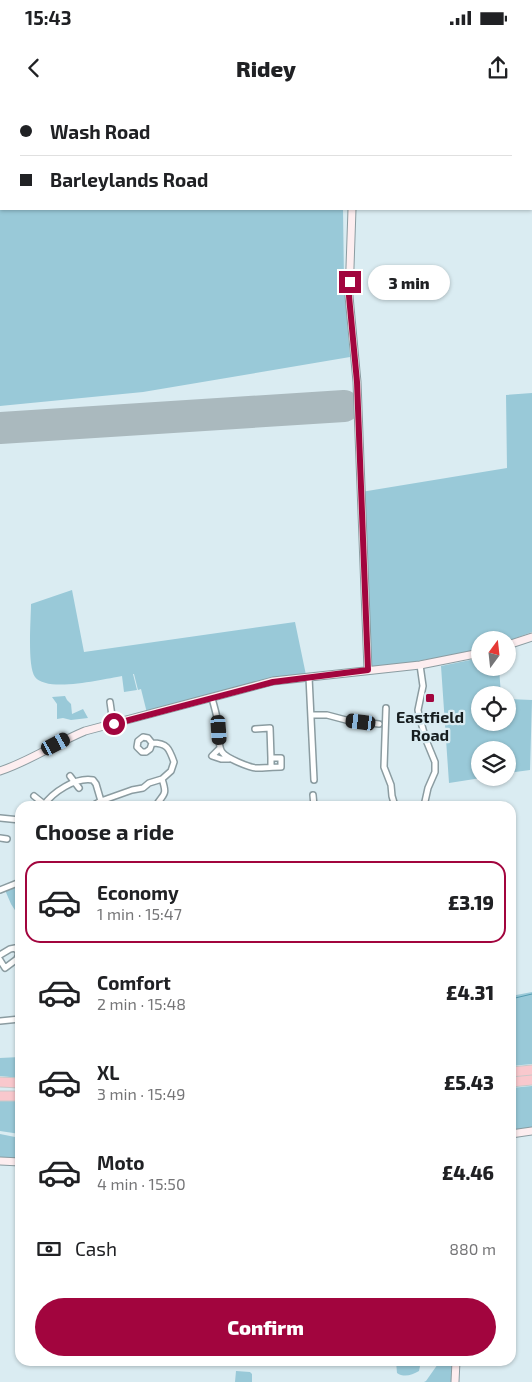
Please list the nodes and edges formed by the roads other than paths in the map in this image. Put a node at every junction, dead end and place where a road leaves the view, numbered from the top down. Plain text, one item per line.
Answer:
1 (352, 210) edge
2 (532, 637) edge
3 (516, 642) edge
4 (471, 655) edge
5 (420, 665) junction
6 (368, 670) junction
7 (309, 677) junction
8 (212, 698) junction
9 (110, 702) dead end
10 (386, 708) dead end
11 (311, 715) junction
12 (114, 724) junction
13 (379, 724) dead end
14 (255, 729) dead end
15 (152, 743) dead end
16 (220, 748) junction
17 (212, 756) junction
18 (205, 758) dead end
19 (271, 758) junction
20 (232, 759) junction
21 (271, 767) junction
22 (0, 771) edge
23 (70, 776) dead end
24 (162, 779) junction
25 (314, 780) dead end
26 (77, 785) junction
27 (313, 795) dead end
28 (34, 796) dead end
29 (40, 801) edge
30 (47, 801) edge
31 (101, 801) joint
32 (160, 801) edge
33 (314, 801) edge
34 (394, 801) edge
35 (425, 801) edge
36 (0, 818) edge
37 (15, 820) edge
38 (0, 838) edge
39 (7, 839) dead end
40 (15, 884) edge
41 (0, 890) edge
42 (15, 949) edge
43 (0, 955) edge
44 (0, 960) edge
45 (15, 961) edge
46 (15, 1020) edge
47 (0, 1021) edge
48 (532, 1070) edge
49 (516, 1072) edge
50 (532, 1080) edge
51 (0, 1082) edge
52 (516, 1082) edge
53 (15, 1083) edge
54 (0, 1086) edge
55 (15, 1087) edge
56 (0, 1096) edge
57 (15, 1096) edge
58 (532, 1132) edge
59 (516, 1134) edge
60 (0, 1161) edge
61 (15, 1162) edge
62 (456, 1366) edge
63 (455, 1382) edge

1 - 6 street
2 - 3 street
4 - 5 street
5 - 6 street
5 - 35 street
6 - 7 street
7 - 8 street
7 - 11 street
8 - 12 street
8 - 16 street
9 - 12 street
10 - 34 street
11 - 13 street
11 - 25 street
12 - 22 street
14 - 19 street
15 - 24 street
16 - 17 street
16 - 20 street
17 - 18 street
17 - 20 street
19 - 21 street
19 - 21 street
20 - 21 street
23 - 26 street
24 - 31 street
24 - 32 street
26 - 30 street
26 - 31 street
27 - 33 street
28 - 29 street
36 - 37 street
38 - 39 street
40 - 41 street
42 - 43 street
44 - 45 street
46 - 47 street
48 - 49 highway
50 - 52 highway
51 - 53 highway
54 - 55 highway
56 - 57 highway
58 - 59 street
60 - 61 street
62 - 63 street

